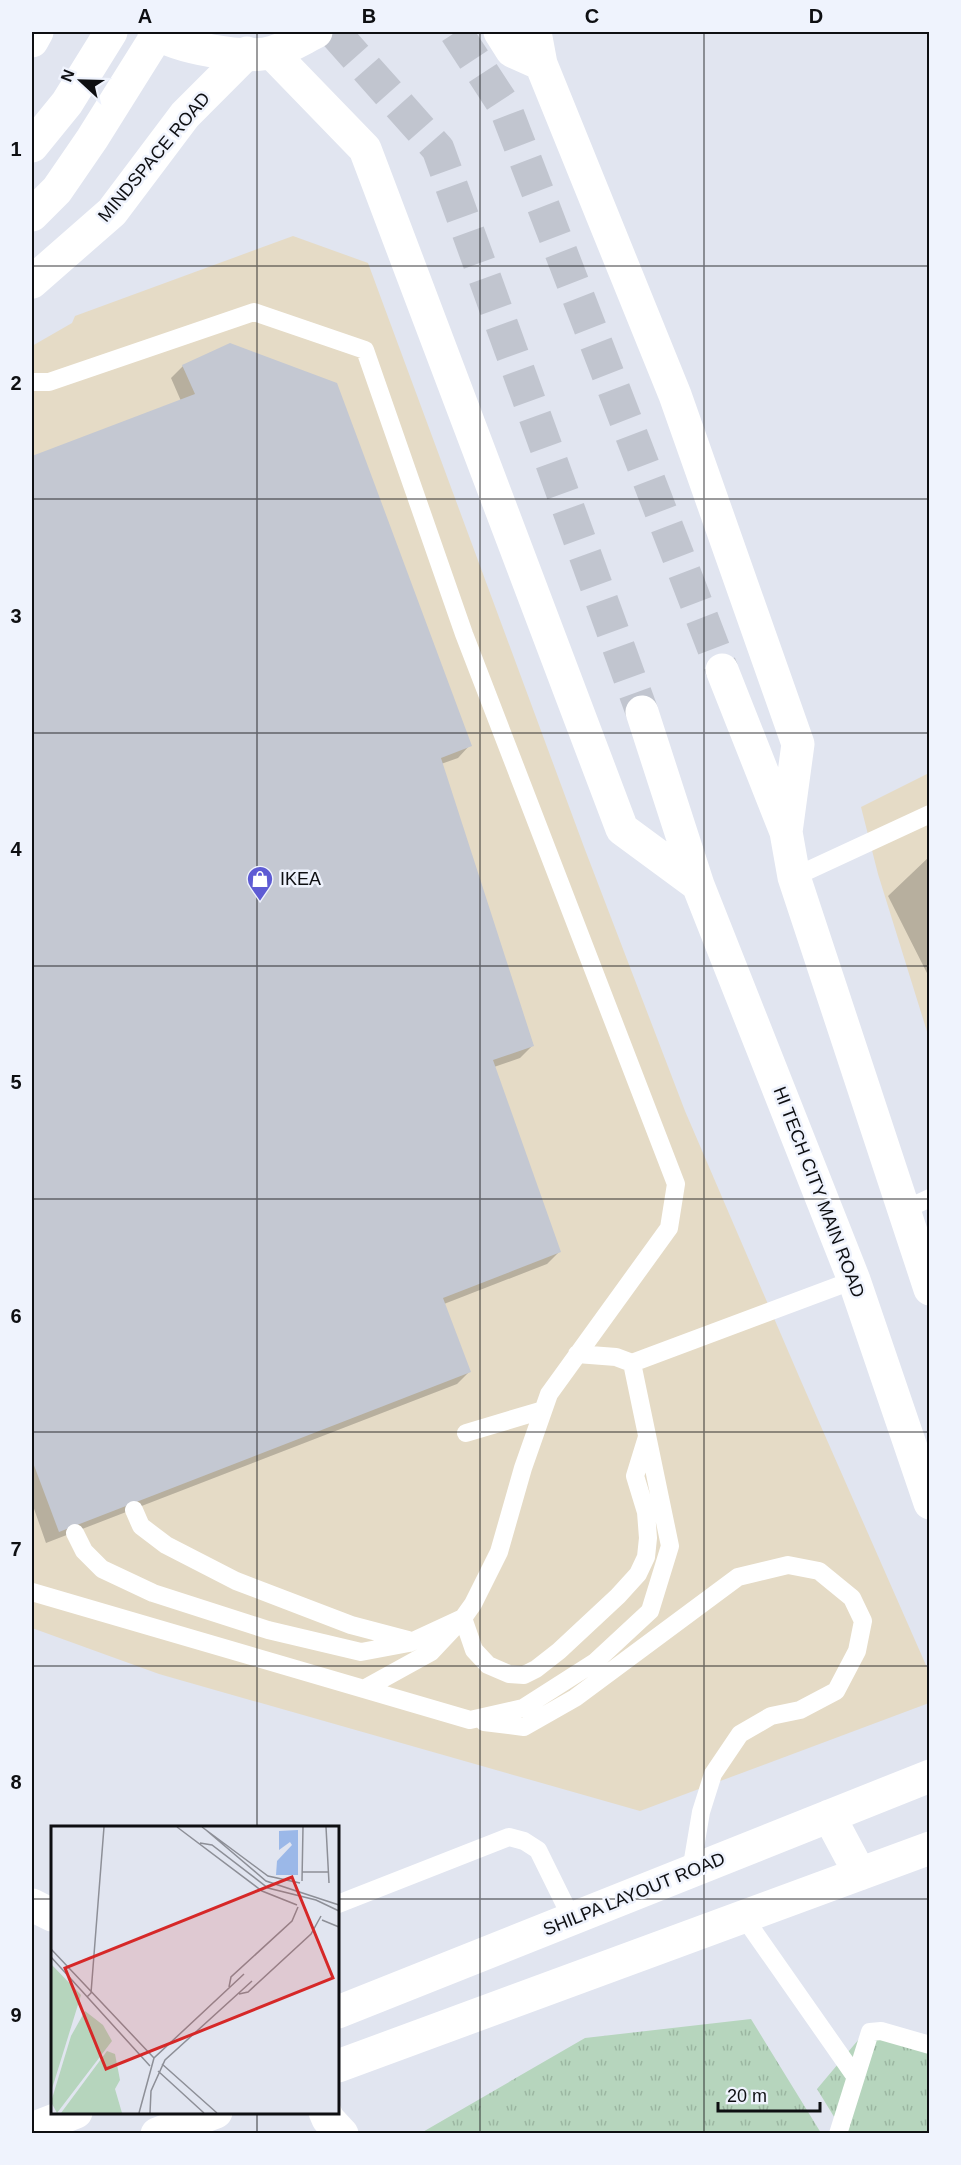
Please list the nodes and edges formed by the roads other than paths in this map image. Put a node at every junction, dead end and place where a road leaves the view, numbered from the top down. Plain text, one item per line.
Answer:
1 (37, 32) edge
2 (111, 32) edge
3 (154, 32) edge
4 (159, 32) edge
5 (316, 32) edge
6 (500, 32) edge
7 (535, 32) edge
8 (32, 41) edge
9 (259, 53) junction
10 (541, 64) junction
11 (32, 146) edge
12 (32, 215) edge
13 (32, 282) edge
14 (40, 382) edge
15 (32, 391) edge
16 (722, 670) tunnel mouth
17 (642, 712) tunnel mouth
18 (930, 814) edge
19 (786, 832) junction
20 (794, 877) junction
21 (698, 885) junction
22 (917, 1204) edge
23 (854, 1280) junction
24 (930, 1289) edge
25 (578, 1354) junction
26 (632, 1363) junction
27 (543, 1410) junction
28 (466, 1433) dead end
29 (648, 1435) junction
30 (930, 1503) edge
31 (134, 1510) dead end
32 (75, 1533) dead end
33 (32, 1592) edge
34 (464, 1618) junction
35 (413, 1641) junction
36 (364, 1689) junction
37 (470, 1720) junction
38 (930, 1776) edge
39 (829, 1816) junction
40 (930, 1848) edge
41 (691, 1871) junction
42 (860, 1874) junction
43 (339, 1904) edge
44 (32, 1905) edge
45 (51, 1914) edge
46 (743, 1916) junction
47 (572, 1919) junction
48 (339, 2012) edge
49 (930, 2046) edge
50 (339, 2066) edge
51 (855, 2076) junction
52 (71, 2114) edge
53 (210, 2114) edge
54 (326, 2114) edge
55 (32, 2129) edge
56 (157, 2133) edge
57 (342, 2133) edge
58 (838, 2133) edge

1 - 8 main road
2 - 11 main road
3 - 9 main road
4 - 12 main road
5 - 9 main road
6 - 10 main road
7 - 10 main road
9 - 13 main road, MINDSPACE ROAD
9 - 21 main road
10 - 19 main road
14 - 15 lane
14 - 25 lane
16 - 19 main road
17 - 21 main road, HI TECH CITY MAIN ROAD
18 - 20 lane
19 - 20 main road
20 - 22 main road
21 - 23 main road, HI TECH CITY MAIN ROAD
22 - 24 main road
23 - 26 lane
23 - 30 main road, HI TECH CITY MAIN ROAD
25 - 26 lane
25 - 27 lane
26 - 29 lane
27 - 28 lane
27 - 34 lane
29 - 34 lane
29 - 37 lane
31 - 35 lane
32 - 35 lane
33 - 36 lane
34 - 35 lane
34 - 36 lane
36 - 37 lane
37 - 41 lane
38 - 39 main road, SHILPA LAYOUT ROAD
39 - 41 main road, SHILPA LAYOUT ROAD
39 - 42 main road
40 - 42 main road
41 - 47 main road, SHILPA LAYOUT ROAD
42 - 46 main road
43 - 47 lane
44 - 45 main road
46 - 50 main road
46 - 51 lane
47 - 48 main road, SHILPA LAYOUT ROAD
49 - 51 lane
51 - 58 lane
52 - 55 main road
53 - 56 main road
54 - 57 main road

